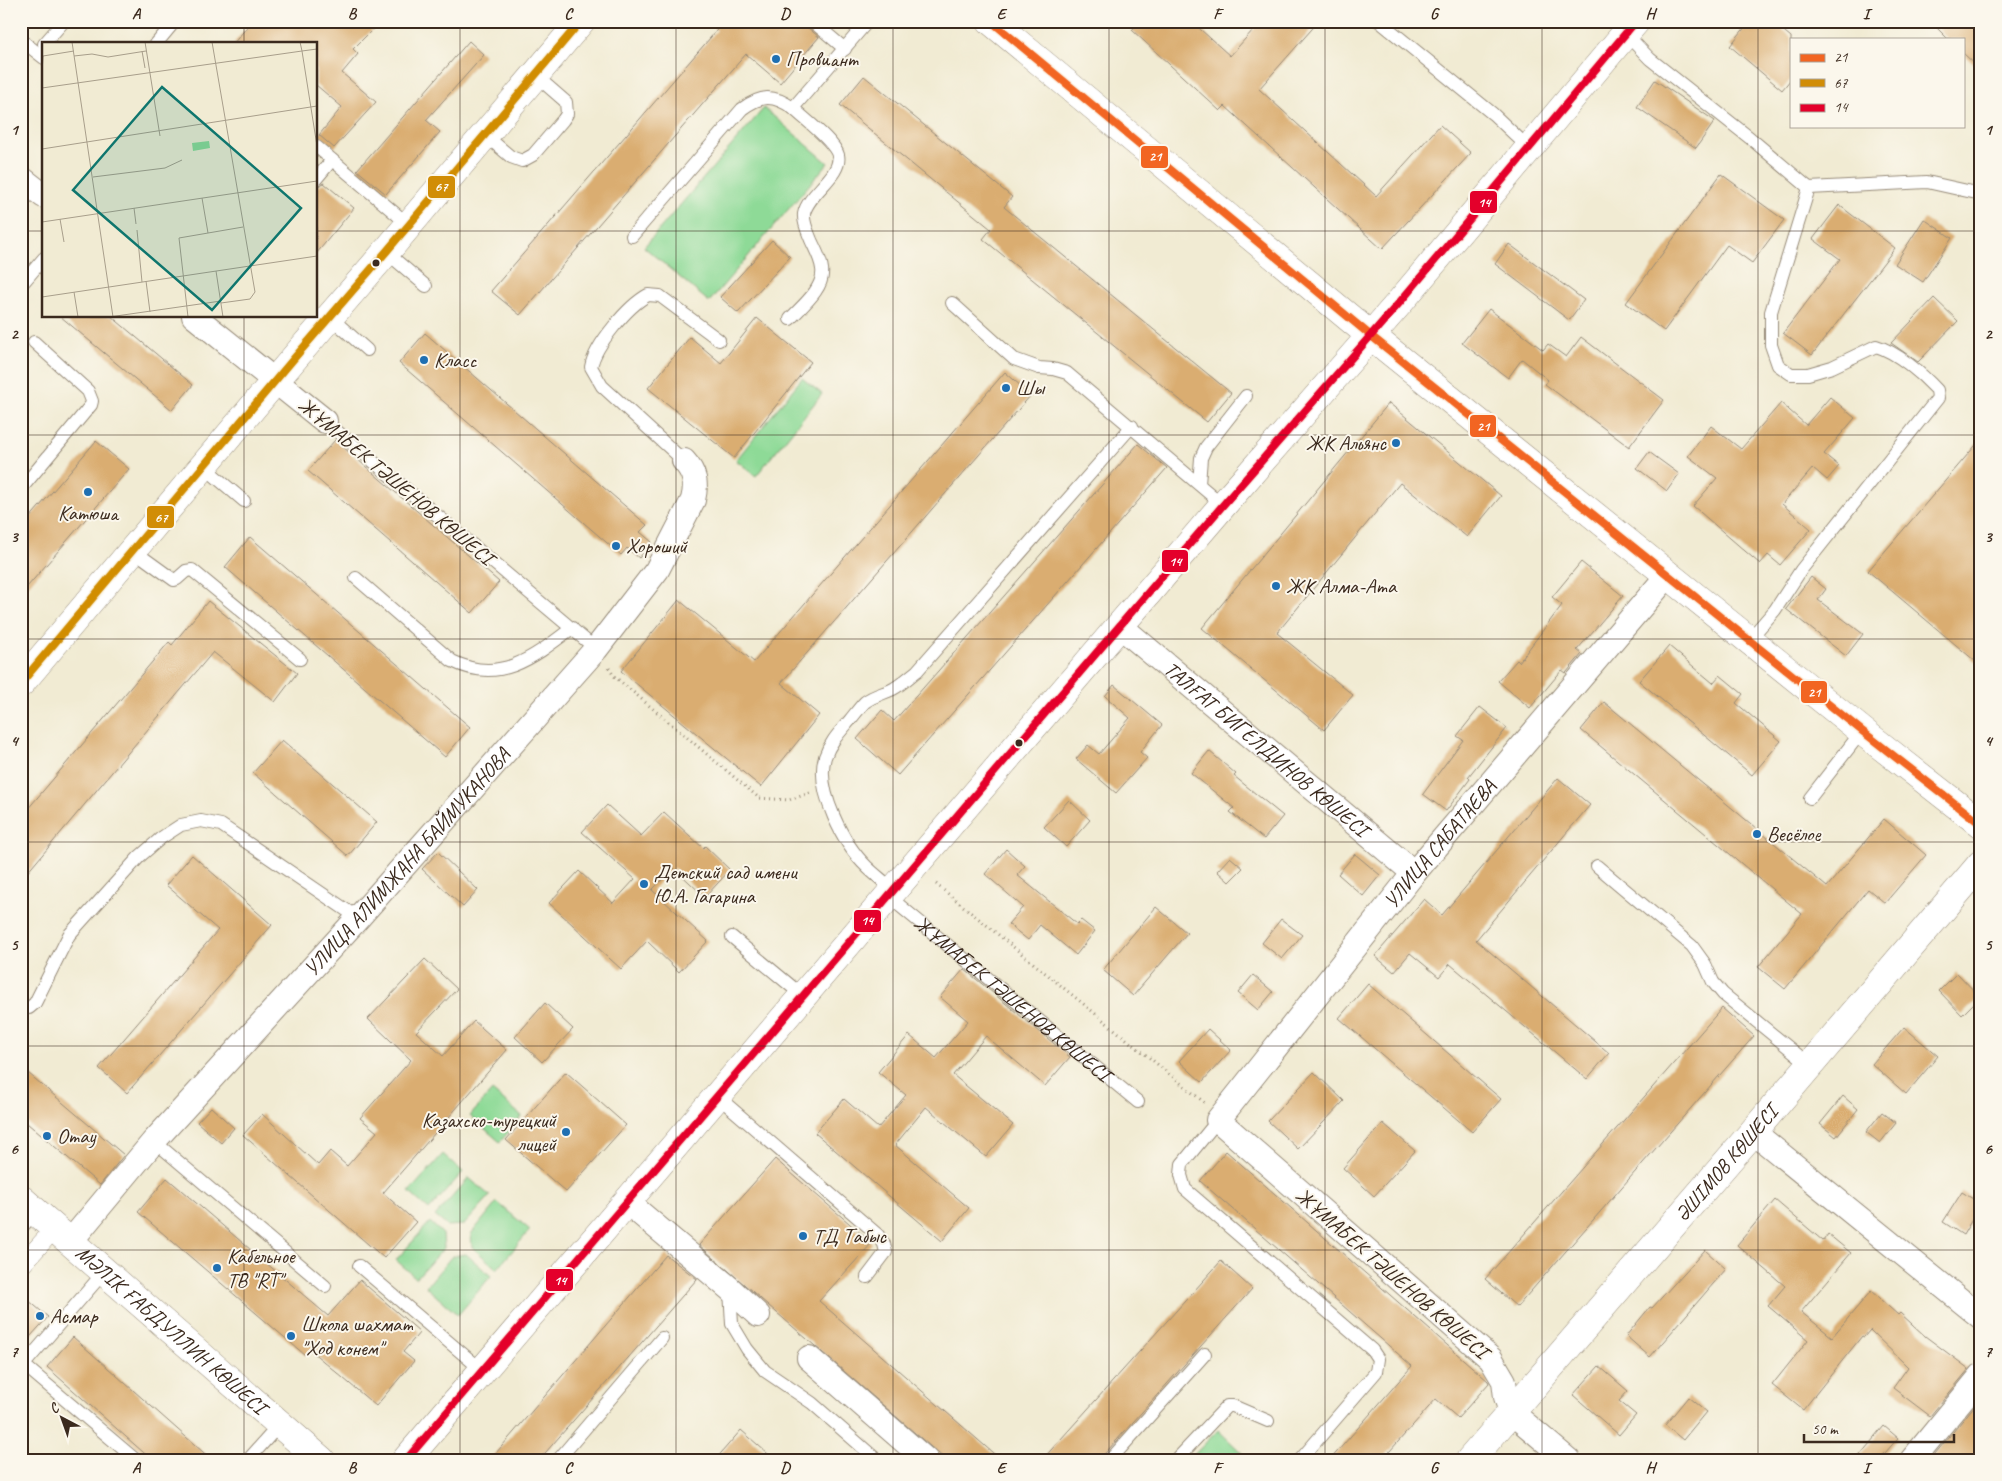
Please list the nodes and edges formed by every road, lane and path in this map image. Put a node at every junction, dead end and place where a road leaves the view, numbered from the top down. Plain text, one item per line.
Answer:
1 (64, 21) edge
2 (175, 21) edge
3 (581, 21) edge
4 (812, 21) edge
5 (868, 21) edge
6 (991, 21) edge
7 (1379, 21) edge
8 (1631, 28) edge
9 (21, 40) edge
10 (48, 42) edge
11 (158, 42) edge
12 (845, 49) junction
13 (42, 50) edge
14 (535, 75) junction
15 (793, 108) junction
16 (485, 135) junction
17 (318, 149) edge
18 (1530, 149) junction
19 (332, 160) junction
20 (318, 177) edge
21 (21, 178) edge
22 (1809, 188) junction
23 (42, 194) edge
24 (1981, 194) edge
25 (409, 225) junction
26 (632, 236) dead end
27 (386, 252) junction
28 (42, 260) edge
29 (21, 285) edge
30 (426, 286) dead end
31 (952, 303) dead end
32 (330, 317) junction
33 (196, 318) edge
34 (790, 319) dead end
35 (1370, 335) junction
36 (719, 340) dead end
37 (34, 342) dead end
38 (367, 350) dead end
39 (276, 382) junction
40 (1246, 396) dead end
41 (325, 421) joint
42 (1132, 426) junction
43 (684, 461) joint
44 (203, 466) junction
45 (1199, 484) junction
46 (21, 489) edge
47 (244, 501) dead end
48 (1223, 504) junction
49 (134, 551) junction
50 (1669, 574) junction
51 (356, 578) dead end
52 (1120, 626) junction
53 (572, 628) junction
54 (1749, 640) junction
55 (596, 649) junction
56 (300, 659) dead end
57 (22, 681) edge
58 (1862, 731) junction
59 (825, 789) junction
60 (1810, 798) dead end
61 (1981, 824) edge
62 (1981, 864) edge
63 (1596, 866) dead end
64 (1414, 873) junction
65 (936, 884) dead end
66 (891, 893) junction
67 (358, 918) junction
68 (732, 937) dead end
69 (803, 996) junction
70 (21, 1008) edge
71 (1810, 1065) junction
72 (718, 1096) junction
73 (1138, 1102) dead end
74 (1220, 1118) junction
75 (1753, 1132) junction
76 (154, 1141) junction
77 (627, 1202) junction
78 (41, 1222) edge
79 (21, 1266) edge
80 (359, 1266) dead end
81 (104, 1272) junction
82 (867, 1277) dead end
83 (325, 1286) dead end
84 (730, 1288) junction
85 (758, 1315) dead end
86 (1981, 1317) edge
87 (662, 1338) dead end
88 (1205, 1354) dead end
89 (809, 1358) dead end
90 (23, 1366) edge
91 (483, 1371) junction
92 (1981, 1376) edge
93 (1511, 1412) junction
94 (1268, 1421) dead end
95 (280, 1424) junction
96 (136, 1460) edge
97 (248, 1460) edge
98 (321, 1460) edge
99 (406, 1460) edge
100 (558, 1460) edge
101 (877, 1460) edge
102 (926, 1460) edge
103 (1110, 1460) edge
104 (1176, 1460) edge
105 (1300, 1460) edge
106 (1470, 1460) edge
107 (1568, 1460) edge
108 (1912, 1460) edge

1 - 10 lane
2 - 11 lane
3 - 14 street
4 - 12 lane
5 - 12 lane
6 - 35 street
7 - 18 lane
8 - 18 street
8 - 22 lane
9 - 13 lane
12 - 15 lane
14 - 16 street
14 - 16 lane
15 - 26 lane
15 - 34 lane
16 - 25 street
17 - 19 lane
18 - 35 street
19 - 20 lane
19 - 25 lane
21 - 23 street
22 - 24 lane
22 - 54 lane
25 - 27 street
27 - 30 lane
27 - 32 street
28 - 29 lane
31 - 42 lane
32 - 38 lane
32 - 39 street
33 - 39 street, ЖҰМАБЕК ТӘШЕНОВ КӨШЕСІ
35 - 48 street
35 - 50 street
36 - 43 lane
37 - 46 lane
39 - 41 street, ЖҰМАБЕК ТӘШЕНОВ КӨШЕСІ
39 - 44 street
40 - 45 lane
41 - 53 lane, ЖҰМАБЕК ТӘШЕНОВ КӨШЕСІ
42 - 45 lane
42 - 59 lane, ЖҰМАБЕК ТӘШЕНОВ КӨШЕСІ
43 - 55 street, УЛИЦА АЛИМЖАНА БАЙМУКАНОВА
44 - 47 lane
44 - 49 street
45 - 48 lane
48 - 52 street
49 - 56 lane
49 - 57 street
50 - 54 street
50 - 64 street, УЛИЦА САБАТАЕВА
51 - 53 lane
52 - 64 street, ТАЛҒАТ БИГЕЛДИНОВ КӨШЕСІ
52 - 66 street
53 - 55 lane, ЖҰМАБЕК ТӘШЕНОВ КӨШЕСІ
54 - 58 street
55 - 59 path
55 - 67 street, УЛИЦА АЛИМЖАНА БАЙМУКАНОВА
58 - 60 lane
58 - 61 street
59 - 66 lane, ЖҰМАБЕК ТӘШЕНОВ КӨШЕСІ
62 - 71 street, ӘШІМОВ КӨШЕСІ
63 - 71 lane
64 - 74 street, УЛИЦА САБАТАЕВА
65 - 74 path
66 - 69 street
66 - 73 lane, ЖҰМАБЕК ТӘШЕНОВ КӨШЕСІ
67 - 70 lane
67 - 76 street, УЛИЦА АЛИМЖАНА БАЙМУКАНОВА
68 - 69 lane
69 - 72 street
71 - 75 street, ӘШІМОВ КӨШЕСІ
72 - 77 street
72 - 82 lane
74 - 93 street, ЖҰМАБЕК ТӘШЕНОВ КӨШЕСІ
74 - 105 lane
75 - 86 street
75 - 93 street, ӘШІМОВ КӨШЕСІ
76 - 78 street, УЛИЦА АЛИМЖАНА БАЙМУКАНОВА
76 - 83 lane
77 - 84 street
77 - 91 street
78 - 79 street, УЛИЦА АЛИМЖАНА БАЙМУКАНОВА
78 - 81 street, МӘЛІК ҒАБДУЛЛИН КӨШЕСІ
80 - 91 lane
81 - 90 lane
81 - 95 street, МӘЛІК ҒАБДУЛЛИН КӨШЕСІ
84 - 85 street
84 - 101 lane
87 - 100 lane
88 - 103 lane
89 - 102 street
90 - 96 lane
91 - 99 street
92 - 108 street
93 - 106 street, ӘШІМОВ КӨШЕСІ
93 - 107 street
94 - 104 lane
95 - 97 lane
95 - 98 street, МӘЛІК ҒАБДУЛЛИН КӨШЕСІ

